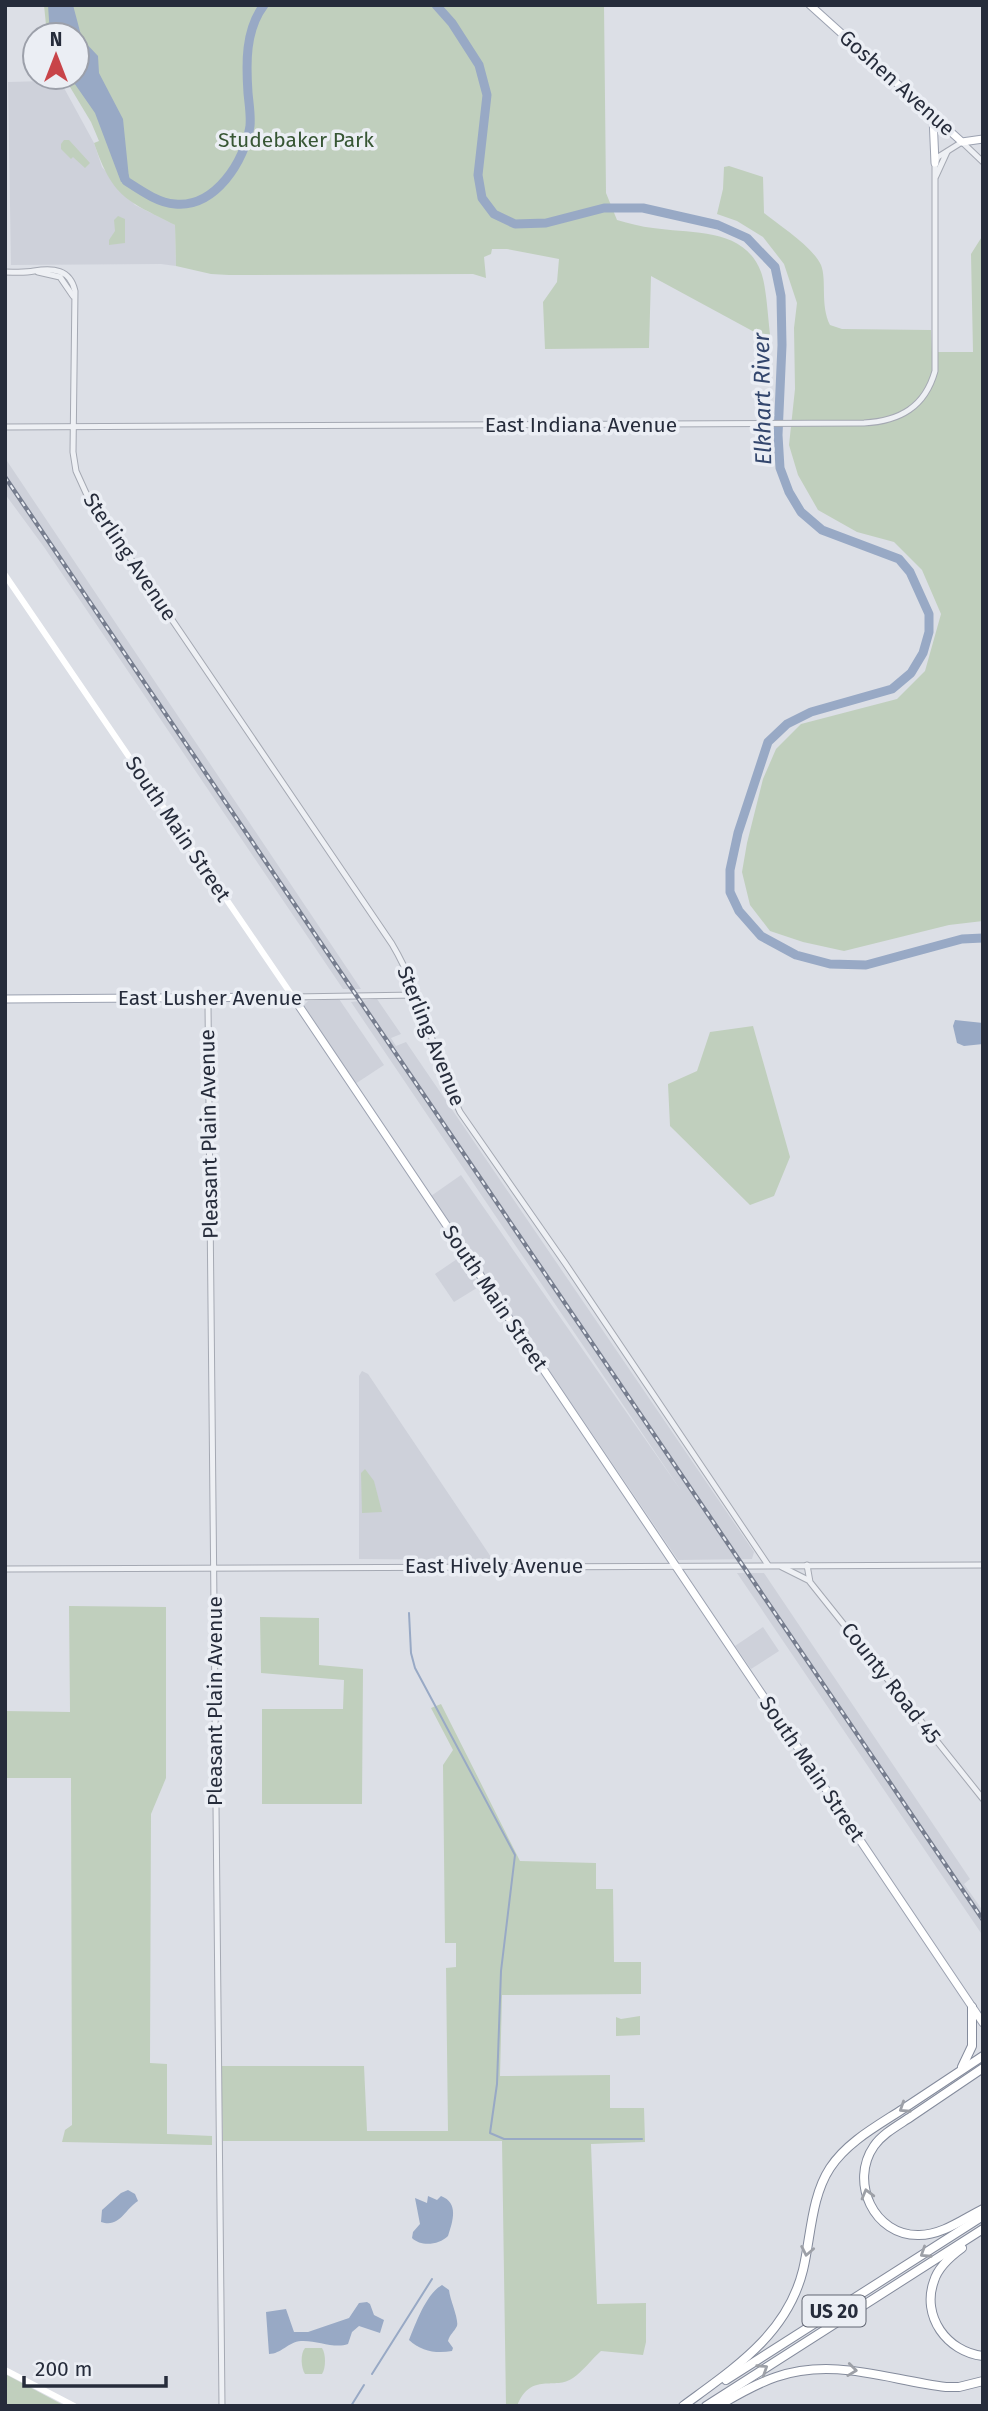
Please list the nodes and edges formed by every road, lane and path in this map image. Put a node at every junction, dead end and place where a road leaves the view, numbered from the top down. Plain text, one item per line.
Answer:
1 (810, 5) edge
2 (933, 117) junction
3 (983, 139) edge
4 (962, 142) junction
5 (947, 152) junction
6 (983, 162) edge
7 (934, 163) junction
8 (936, 176) junction
9 (5, 272) edge
10 (73, 426) junction
11 (5, 427) edge
12 (5, 575) edge
13 (416, 995) junction
14 (293, 997) junction
15 (210, 998) junction
16 (5, 999) edge
17 (768, 1565) junction
18 (778, 1565) junction
19 (807, 1565) junction
20 (983, 1565) edge
21 (675, 1566) junction
22 (214, 1568) junction
23 (5, 1569) edge
24 (810, 1582) junction
25 (983, 1798) edge
26 (972, 2007) junction
27 (983, 2023) edge
28 (983, 2056) edge
29 (983, 2068) edge
30 (958, 2073) junction
31 (983, 2075) edge
32 (968, 2078) junction
33 (983, 2209) edge
34 (983, 2216) edge
35 (983, 2231) edge
36 (983, 2356) edge
37 (5, 2370) edge
38 (983, 2381) edge
39 (74, 2406) edge
40 (222, 2406) edge
41 (684, 2406) edge
42 (706, 2406) edge
43 (718, 2406) edge

1 - 2 main road, Goshen Avenue
2 - 4 main road, Goshen Avenue
2 - 7 main road
3 - 4 main road
4 - 5 street
4 - 6 street, Goshen Avenue
5 - 7 street
5 - 8 street, East Indiana Avenue
7 - 8 street, East Indiana Avenue
8 - 10 street, East Indiana Avenue
9 - 10 street, Sterling Avenue
10 - 11 street, East Indiana Avenue
10 - 13 street, Sterling Avenue
12 - 14 main road, South Main Street
13 - 14 street, East Lusher Avenue
13 - 17 street, Sterling Avenue
14 - 15 main road, East Lusher Avenue
14 - 21 main road, South Main Street
15 - 16 main road, East Lusher Avenue
15 - 22 street, Pleasant Plain Avenue
17 - 18 street, East Hively Avenue
17 - 21 street, East Hively Avenue
18 - 19 street, East Hively Avenue
18 - 24 street
19 - 20 street, East Hively Avenue
19 - 24 street, County Road 45
21 - 22 street, East Hively Avenue
21 - 26 main road, South Main Street
22 - 23 street, East Hively Avenue
22 - 40 street, Pleasant Plain Avenue
24 - 25 street, County Road 45
26 - 27 main road, South Main Street
26 - 30 highway
28 - 30 highway
29 - 32 highway
30 -> 41 highway
31 - 32 highway
33 -> 32 highway
34 -> 41 highway, US 20
35 - 36 highway
42 -> 35 highway, US 20
37 - 39 main road
43 -> 38 highway

